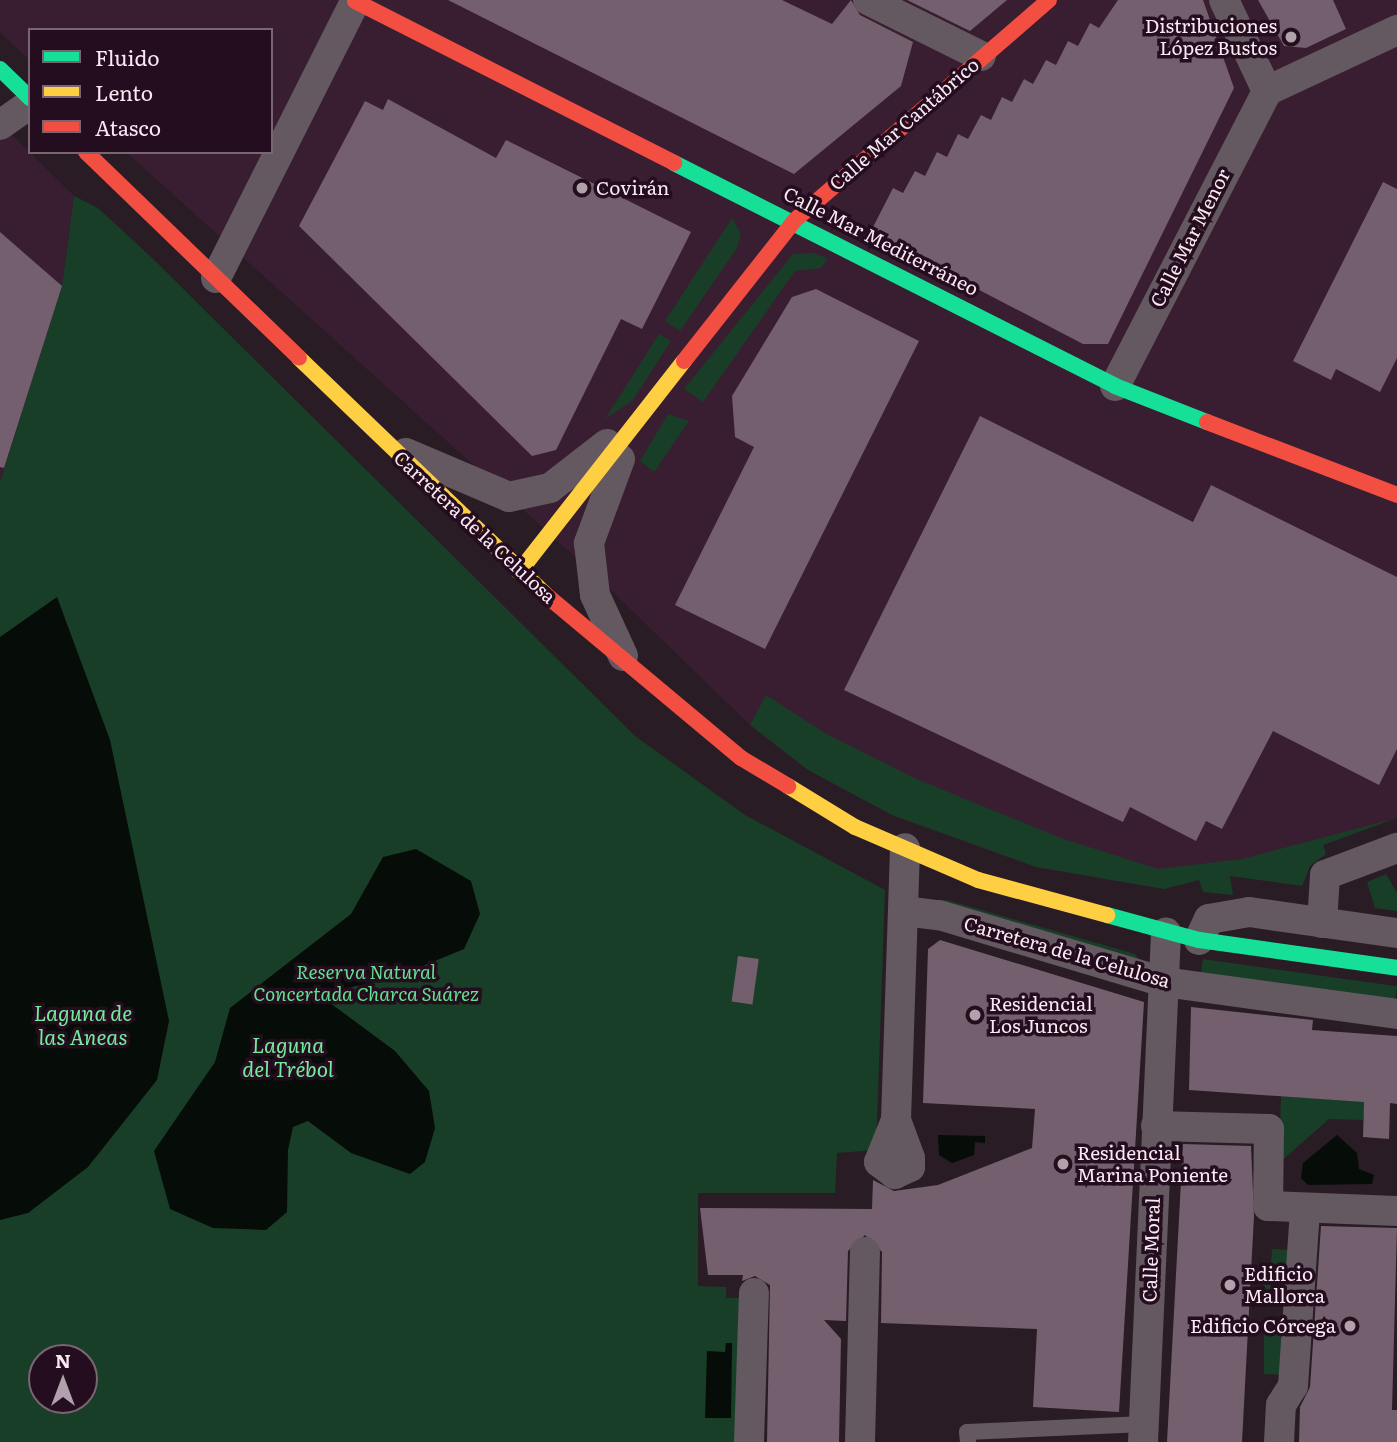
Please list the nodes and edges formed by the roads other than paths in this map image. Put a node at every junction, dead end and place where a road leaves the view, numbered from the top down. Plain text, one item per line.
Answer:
1 (356, 0) edge
2 (868, 0) edge
3 (1049, 0) edge
4 (1224, 0) edge
5 (1397, 30) edge
6 (981, 56) junction
7 (0, 69) edge
8 (1267, 91) junction
9 (28, 96) edge
10 (28, 105) edge
11 (0, 125) edge
12 (88, 154) edge
13 (794, 220) junction
14 (216, 278) junction
15 (1115, 386) junction
16 (638, 421) junction
17 (386, 443) junction
18 (1397, 495) edge
19 (519, 572) junction
20 (626, 662) junction
21 (905, 848) junction
22 (1397, 848) edge
23 (904, 911) junction
24 (1322, 923) junction
25 (1166, 933) junction
26 (1397, 933) edge
27 (1199, 940) junction
28 (1397, 968) edge
29 (1164, 982) junction
30 (1397, 1014) edge
31 (896, 1120) dead end
32 (1156, 1126) junction
33 (1305, 1208) junction
34 (1397, 1211) edge
35 (865, 1252) dead end
36 (754, 1293) dead end
37 (1144, 1433) edge
38 (749, 1442) edge
39 (860, 1442) edge
40 (968, 1442) edge
41 (1279, 1442) edge

1 - 13 main road, Calle Mar Mediterráneo
1 - 14 street
2 - 6 street
3 - 6 main road, Calle Mar Cantábrico
4 - 8 street
5 - 8 street
6 - 13 main road, Calle Mar Cantábrico
7 - 9 main road
8 - 15 street, Calle Mar Menor
10 - 11 street
12 - 14 main road, Carretera de la Celulosa
13 - 15 main road, Calle Mar Mediterráneo
13 - 16 main road, Calle Mar Cantábrico
14 - 17 main road, Carretera de la Celulosa
15 - 18 main road, Calle Mar Mediterráneo
16 - 17 street, Calle Mar Cantábrico
16 - 19 main road, Calle Mar Cantábrico
16 - 20 street, Calle Mar Cantábrico
17 - 19 main road, Carretera de la Celulosa
19 - 20 main road, Carretera de la Celulosa
20 - 21 main road, Carretera de la Celulosa
21 - 23 street
21 - 25 main road, Carretera de la Celulosa
22 - 24 street
23 - 29 street, Carretera de la Celulosa
23 - 31 street
24 - 26 street
24 - 27 street
25 - 27 main road, Carretera de la Celulosa
25 - 29 street, Calle Moral
27 - 28 main road, Carretera de la Celulosa
29 - 30 street, Carretera de la Celulosa
29 - 32 street, Calle Moral
32 - 33 street
32 - 37 street, Calle Moral
33 - 34 street
33 - 41 street
35 - 39 street
36 - 38 street
37 - 40 lane

